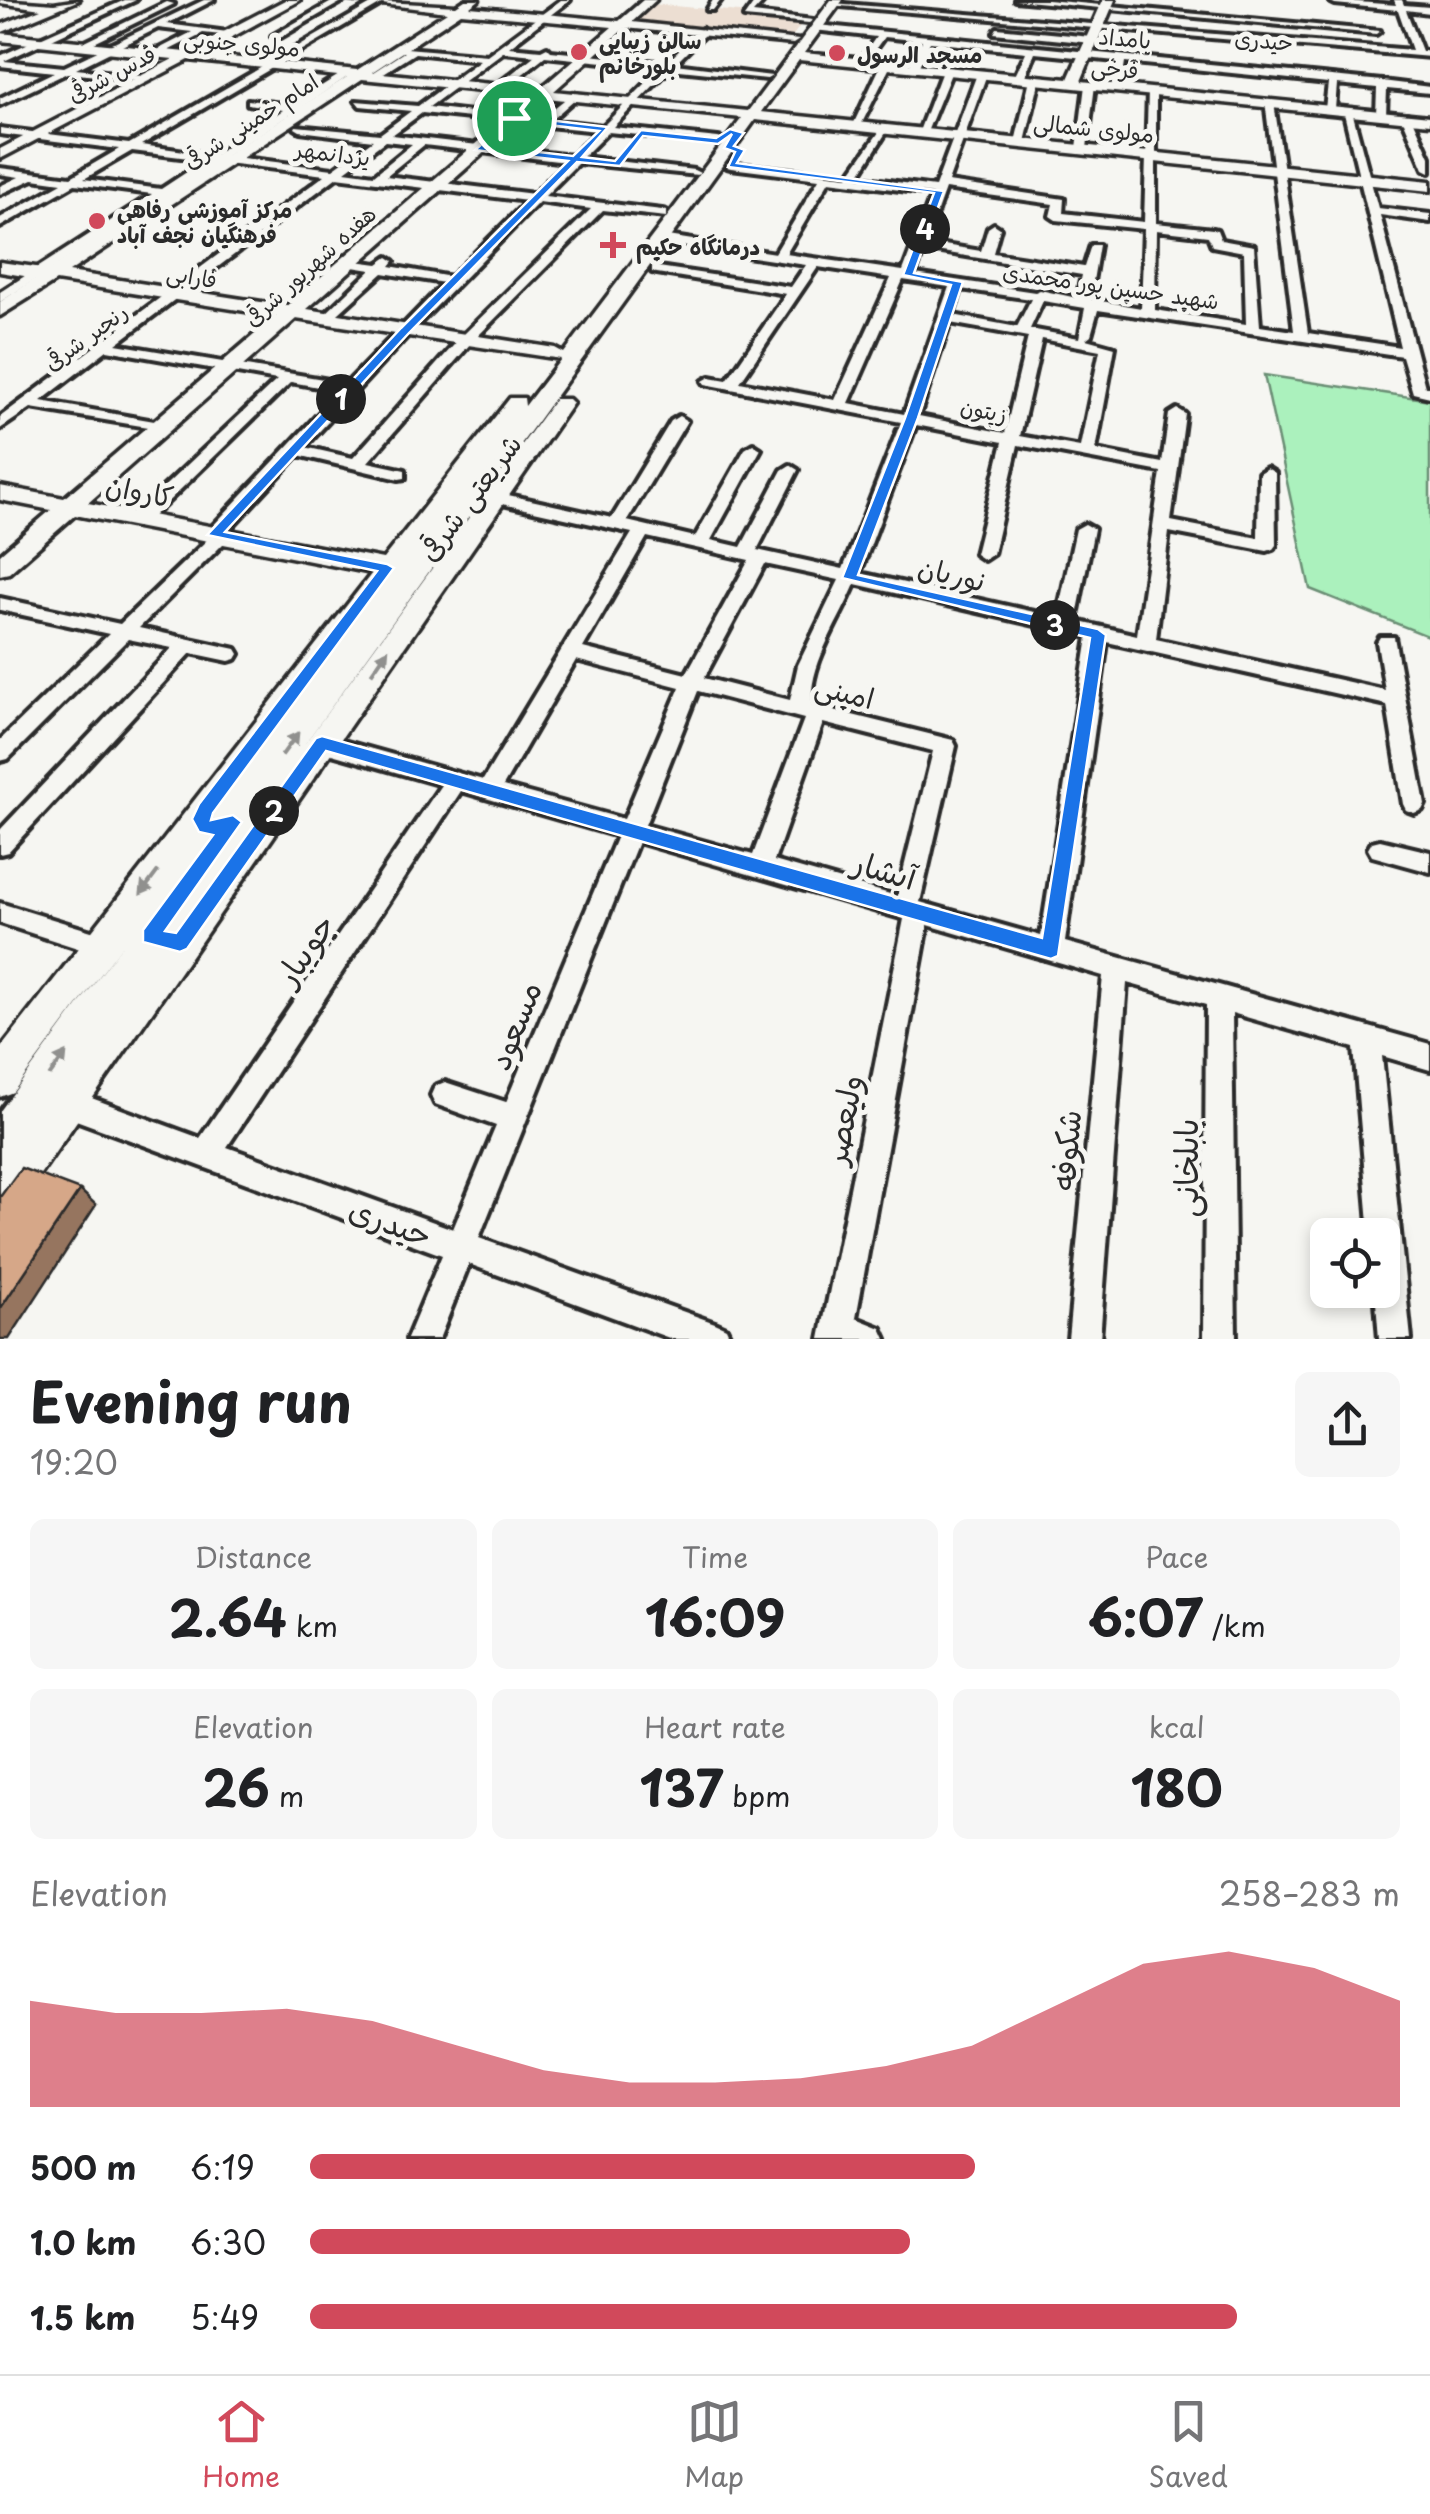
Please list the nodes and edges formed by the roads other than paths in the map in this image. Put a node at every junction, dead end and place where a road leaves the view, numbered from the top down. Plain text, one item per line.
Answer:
1 (73, 0) edge
2 (210, 0) edge
3 (294, 0) edge
4 (341, 0) edge
5 (355, 0) edge
6 (473, 0) edge
7 (566, 0) edge
8 (650, 0) edge
9 (761, 0) edge
10 (907, 0) edge
11 (981, 0) edge
12 (1022, 0) edge
13 (1136, 0) edge
14 (19, 1) edge
15 (1044, 1) edge
16 (1335, 1) edge
17 (0, 2) edge
18 (831, 2) edge
19 (166, 3) edge
20 (1107, 4) edge
21 (1366, 4) junction
22 (1399, 4) edge
23 (133, 5) edge
24 (384, 5) edge
25 (1165, 5) edge
26 (55, 7) junction
27 (195, 7) junction
28 (1194, 7) edge
29 (459, 10) junction
30 (1430, 10) edge
31 (900, 11) junction
32 (1145, 11) junction
33 (955, 16) junction
34 (998, 16) junction
35 (975, 17) junction
36 (543, 18) junction
37 (1021, 18) junction
38 (1039, 20) junction
39 (1336, 22) junction
40 (1098, 24) junction
41 (1289, 24) junction
42 (621, 25) junction
43 (157, 26) junction
44 (1142, 28) junction
45 (0, 29) edge
46 (1375, 29) junction
47 (202, 30) junction
48 (997, 31) junction
49 (702, 32) junction
50 (1188, 32) junction
51 (231, 33) junction
52 (882, 34) junction
53 (1032, 34) junction
54 (0, 36) edge
55 (276, 36) dead end
56 (804, 36) junction
57 (1234, 37) junction
58 (928, 38) junction
59 (1091, 40) junction
60 (41, 41) junction
61 (950, 41) junction
62 (1284, 41) junction
63 (990, 44) junction
64 (1309, 44) junction
65 (81, 46) junction
66 (1028, 48) junction
67 (110, 49) junction
68 (502, 49) junction
69 (405, 50) junction
70 (1383, 50) junction
71 (546, 51) junction
72 (156, 54) junction
73 (1086, 54) junction
74 (1418, 54) junction
75 (1430, 54) edge
76 (185, 57) junction
77 (1121, 57) junction
78 (310, 58) dead end
79 (490, 58) junction
80 (583, 58) junction
81 (0, 61) edge
82 (862, 63) junction
83 (1186, 63) junction
84 (14, 65) junction
85 (273, 65) junction
86 (886, 65) junction
87 (669, 66) junction
88 (294, 67) junction
89 (912, 68) junction
90 (1241, 69) junction
91 (942, 70) junction
92 (64, 71) junction
93 (0, 72) edge
94 (977, 74) junction
95 (1282, 74) junction
96 (1301, 76) junction
97 (372, 77) junction
98 (143, 79) junction
99 (1027, 79) junction
100 (1333, 79) junction
101 (1073, 83) junction
102 (456, 84) junction
103 (1382, 84) junction
104 (1090, 85) junction
105 (498, 88) junction
106 (1116, 88) junction
107 (1430, 90) edge
108 (1154, 92) junction
109 (543, 93) junction
110 (573, 96) junction
111 (0, 102) edge
112 (252, 102) dead end
113 (632, 102) junction
114 (1274, 103) junction
115 (360, 108) dead end
116 (423, 108) junction
117 (300, 109) junction
118 (1330, 109) junction
119 (1346, 111) junction
120 (474, 114) junction
121 (1382, 115) junction
122 (514, 118) junction
123 (1408, 118) junction
124 (1430, 120) edge
125 (543, 122) junction
126 (348, 123) dead end
127 (746, 123) junction
128 (856, 125) junction
129 (300, 128) dead end
130 (884, 128) junction
131 (605, 129) junction
132 (0, 131) edge
133 (334, 132) junction
134 (922, 132) junction
135 (641, 133) junction
136 (36, 136) junction
137 (960, 136) junction
138 (384, 138) junction
139 (421, 142) junction
140 (1020, 142) junction
141 (131, 147) junction
142 (478, 148) junction
143 (1082, 148) junction
144 (0, 154) edge
145 (1152, 155) junction
146 (224, 159) junction
147 (575, 159) junction
148 (617, 164) junction
149 (1277, 169) junction
150 (1430, 169) edge
151 (0, 170) edge
152 (694, 172) junction
153 (338, 173) junction
154 (31, 174) junction
155 (826, 177) junction
156 (377, 178) junction
157 (1365, 178) junction
158 (75, 180) junction
159 (851, 180) junction
160 (434, 185) junction
161 (1430, 186) edge
162 (940, 188) junction
163 (0, 191) edge
164 (170, 193) junction
165 (534, 199) junction
166 (599, 207) junction
167 (1373, 211) junction
168 (4, 218) edge
169 (1430, 218) edge
170 (994, 228) dead end
171 (1150, 228) junction
172 (666, 231) junction
173 (919, 245) junction
174 (1094, 248) dead end
175 (779, 256) junction
176 (986, 256) junction
177 (393, 257) dead end
178 (1005, 258) junction
179 (815, 261) junction
180 (344, 262) junction
181 (0, 268) edge
182 (381, 269) junction
183 (657, 269) junction
184 (1089, 272) junction
185 (45, 274) junction
186 (903, 274) junction
187 (453, 281) junction
188 (957, 282) junction
189 (995, 288) junction
190 (794, 292) junction
191 (1040, 294) junction
192 (176, 295) junction
193 (0, 298) edge
194 (1088, 302) junction
195 (0, 310) edge
196 (1148, 310) junction
197 (287, 312) junction
198 (328, 318) junction
199 (945, 318) junction
200 (1253, 326) junction
201 (405, 330) junction
202 (1029, 332) junction
203 (1302, 334) junction
204 (1084, 335) dead end
205 (466, 340) junction
206 (106, 346) junction
207 (1409, 352) junction
208 (555, 354) junction
209 (227, 369) junction
210 (287, 378) junction
211 (710, 380) dead end
212 (731, 384) junction
213 (351, 388) junction
214 (1424, 391) edge
215 (28, 403) junction
216 (841, 404) junction
217 (1177, 414) dead end
218 (911, 418) junction
219 (679, 421) dead end
220 (0, 424) edge
221 (160, 427) junction
222 (1011, 438) junction
223 (294, 449) junction
224 (753, 449) dead end
225 (1087, 452) junction
226 (357, 464) junction
227 (1170, 469) junction
228 (790, 470) dead end
229 (1267, 473) dead end
230 (399, 474) dead end
231 (0, 492) edge
232 (495, 497) junction
233 (69, 506) junction
234 (139, 520) junction
235 (616, 525) junction
236 (1162, 525) junction
237 (1085, 530) dead end
238 (642, 531) junction
239 (218, 535) junction
240 (700, 544) junction
241 (984, 554) dead end
242 (752, 556) junction
243 (0, 566) edge
244 (387, 568) junction
245 (850, 578) junction
246 (436, 581) junction
247 (392, 600) junction
248 (4, 610) edge
249 (404, 626) junction
250 (1064, 627) junction
251 (121, 630) junction
252 (1098, 635) junction
253 (1387, 642) dead end
254 (187, 645) junction
255 (1145, 645) junction
256 (570, 652) junction
257 (229, 654) dead end
258 (691, 684) junction
259 (1396, 700) junction
260 (809, 713) junction
261 (322, 743) junction
262 (0, 753) edge
263 (456, 781) junction
264 (489, 790) junction
265 (1414, 804) dead end
266 (219, 816) junction
267 (629, 830) junction
268 (0, 845) edge
269 (176, 846) junction
270 (1380, 850) dead end
271 (207, 857) junction
272 (1430, 862) edge
273 (760, 867) junction
274 (912, 910) junction
275 (0, 913) edge
276 (165, 940) junction
277 (102, 945) junction
278 (1051, 950) junction
279 (1116, 968) junction
280 (1219, 997) junction
281 (1366, 1039) junction
282 (1430, 1057) edge
283 (0, 1079) edge
284 (445, 1096) dead end
285 (67, 1103) junction
286 (513, 1118) junction
287 (0, 1143) edge
288 (206, 1154) junction
289 (0, 1198) edge
290 (462, 1246) junction
291 (837, 1333) edge
292 (422, 1339) edge
293 (716, 1339) edge
294 (870, 1339) edge
295 (1084, 1339) edge
296 (1220, 1339) edge
297 (1395, 1339) edge

1 - 26 street
2 - 27 street
3 - 51 street, قدس شرقی
4 - 55 street
5 - 24 street, فرخی
6 - 29 street, امام خمینی شرقی
7 - 36 street, رنجبر شرقی
8 - 42 street, هفده شهریور شرقی
9 - 56 street, بامداد
10 - 31 street
11 - 35 street
12 - 15 street
12 - 37 street
13 - 25 street
14 - 17 street
14 - 26 street
15 - 20 street
16 - 21 street
16 - 39 street
18 - 31 street, حیدری
18 - 56 street, شریعتی شرقی
19 - 23 street
19 - 27 street
19 - 65 street
20 - 32 street
20 - 40 street
21 - 22 street
21 - 46 street
22 - 30 street
22 - 74 street
23 - 60 street
24 - 29 street, فرخی
24 - 85 street
25 - 28 street
25 - 32 street
26 - 45 street
27 - 43 street
28 - 39 street
28 - 41 street
28 - 50 street
29 - 36 street, فرخی
29 - 69 street, امام خمینی شرقی
31 - 33 street, حیدری
32 - 44 street
33 - 35 street, حیدری
33 - 61 street
34 - 35 street, حیدری
34 - 37 street, حیدری
34 - 48 street
36 - 42 street, فرخی
36 - 68 street, رنجبر شرقی
37 - 38 street, حیدری
38 - 40 street, حیدری
38 - 53 street
39 - 46 street
40 - 44 street, حیدری
40 - 59 street
41 - 46 street
41 - 62 street
42 - 49 street, فرخی
42 - 80 street, هفده شهریور شرقی
43 - 47 street
43 - 67 street
44 - 50 street, حیدری
46 - 70 street
47 - 51 street
47 - 72 street
48 - 53 street
48 - 63 street
49 - 56 street, فرخی
49 - 87 street
50 - 57 street, حیدری
50 - 83 street
51 - 76 street, قدس شرقی
52 - 56 street, بامداد
52 - 58 street, بامداد
52 - 82 street
53 - 59 street
53 - 66 street
54 - 60 street, مولوی جنوبی
56 - 82 street, فرخی
56 - 127 street, شریعتی شرقی
57 - 62 street, حیدری
57 - 90 street
58 - 61 street, بامداد
58 - 89 street
59 - 73 street
60 - 65 street, مولوی جنوبی
60 - 81 street
61 - 63 street, بامداد
61 - 91 street
62 - 64 street, حیدری
63 - 66 street, بامداد
63 - 94 street
64 - 70 street, حیدری
64 - 96 street
65 - 67 street, مولوی جنوبی
66 - 73 street, بامداد
66 - 99 street
67 - 72 street, مولوی جنوبی
67 - 92 street
68 - 71 street
68 - 79 street, رنجبر شرقی
69 - 79 street
69 - 97 street, امام خمینی شرقی
70 - 74 street, حیدری
71 - 80 street
71 - 105 street
72 - 76 street, مولوی جنوبی
73 - 77 street, بامداد
73 - 101 street
74 - 75 street, حیدری
76 - 85 street, مولوی جنوبی
76 - 98 street, قدس شرقی
77 - 83 street, بامداد
77 - 106 street
78 - 88 street
79 - 102 street, رنجبر شرقی
80 - 87 street
80 - 109 street, هفده شهریور شرقی
81 - 84 street
82 - 86 street, فرخی
83 - 90 street, بامداد
84 - 92 street
84 - 93 street
85 - 88 street, مولوی جنوبی
85 - 141 street
86 - 89 street, فرخی
86 - 128 street
87 - 113 street
87 - 127 street
88 - 97 street, مولوی جنوبی
89 - 91 street, فرخی
90 - 95 street, بامداد
91 - 94 street, فرخی
91 - 134 street
92 - 98 street
92 - 111 street
94 - 99 street, فرخی
94 - 137 street
95 - 96 street, بامداد
95 - 114 street
96 - 100 street, بامداد
97 - 102 street, مولوی جنوبی
97 - 117 street, امام خمینی شرقی
98 - 136 street, قدس شرقی
99 - 101 street, فرخی
99 - 140 street
100 - 103 street, بامداد
100 - 118 street
101 - 104 street, فرخی
102 - 105 street, مولوی جنوبی
102 - 116 street, رنجبر شرقی
103 - 107 street, بامداد
103 - 121 street
104 - 106 street, فرخی
104 - 143 street
105 - 109 street, مولوی جنوبی
105 - 120 street
106 - 108 street, فرخی
108 - 114 street, فرخی
108 - 145 street
109 - 110 street, مولوی جنوبی
109 - 122 street, هفده شهریور شرقی
110 - 113 street, مولوی شمالی
110 - 125 street
112 - 117 street
113 - 127 street, مولوی شمالی
113 - 131 street
114 - 118 street, فرخی
114 - 149 street
115 - 116 street
116 - 120 street
116 - 138 street, رنجبر شرقی
117 - 146 street, امام خمینی شرقی
118 - 119 street, فرخی
119 - 121 street, فرخی
119 - 157 street
120 - 122 street
121 - 123 street, فرخی
122 - 125 street
122 - 142 street, هفده شهریور شرقی
123 - 124 street, فرخی
123 - 150 street
125 - 131 street
126 - 133 street
127 - 128 street, مولوی شمالی
127 - 135 street
127 - 152 street, شریعتی شرقی
127 - 155 street
127 - 172 street, شریعتی شرقی
128 - 130 street, مولوی شمالی
129 - 133 street
130 - 134 street, مولوی شمالی
130 - 159 street
131 - 135 street
131 - 147 street
132 - 136 street, یزدانمهر
133 - 138 street
134 - 137 street, مولوی شمالی
135 - 148 street
136 - 141 street, یزدانمهر
136 - 144 street, قدس شرقی
137 - 140 street, مولوی شمالی
137 - 162 street
138 - 139 street
138 - 153 street, رنجبر شرقی
139 - 142 street
139 - 156 street
140 - 143 street, مولوی شمالی
141 - 146 street, یزدانمهر
141 - 158 street
142 - 147 street
142 - 160 street, هفده شهریور شرقی
143 - 145 street, مولوی شمالی
145 - 149 street, مولوی شمالی
145 - 171 street
146 - 153 street, یزدانمهر
146 - 164 street, امام خمینی شرقی
147 - 148 street
147 - 165 street
148 - 152 street
149 - 157 street, مولوی شمالی
149 - 203 street
151 - 154 street
152 - 172 street, شریعتی شرقی
153 - 156 street, یزدانمهر
153 - 192 street, رنجبر شرقی
154 - 158 street
154 - 163 street
155 - 159 street
155 - 175 street
156 - 160 street, یزدانمهر
157 - 161 street, مولوی شمالی
157 - 167 street
158 - 164 street
158 - 168 street
159 - 162 street
160 - 165 street, یزدانمهر
160 - 180 street, هفده شهریور شرقی
162 - 171 street
162 - 173 street
164 - 185 street, امام خمینی شرقی
165 - 166 street, یزدانمهر
165 - 187 street
166 - 172 street, یزدانمهر
166 - 205 street
167 - 169 street
167 - 207 street
170 - 176 street
171 - 196 street
171 - 200 street
172 - 175 street, شهید حسین پور محمدی
172 - 183 street, شریعتی شرقی
172 - 208 street, شریعتی شرقی
172 - 247 street, شریعتی شرقی
173 - 176 street
173 - 186 street
174 - 184 street
175 - 179 street, شهید حسین پور محمدی
176 - 178 street
177 - 182 street
178 - 184 street
178 - 189 street
179 - 186 street, شهید حسین پور محمدی
179 - 190 street
180 - 182 street
180 - 197 street, هفده شهریور شرقی
181 - 185 street, فارابی
182 - 187 street
182 - 198 street
183 - 190 street
183 - 232 street, شریعتی شرقی
184 - 194 street
185 - 192 street, فارابی
185 - 193 street
185 - 195 street, امام خمینی شرقی
186 - 188 street, شهید حسین پور محمدی
186 - 216 street
187 - 201 street
188 - 189 street, شهید حسین پور محمدی
188 - 199 street
189 - 191 street, شهید حسین پور محمدی
190 - 212 street
191 - 194 street, شهید حسین پور محمدی
191 - 202 street
192 - 197 street, فارابی
192 - 206 street, رنجبر شرقی
194 - 196 street, شهید حسین پور محمدی
194 - 204 street
196 - 200 street, شهید حسین پور محمدی
197 - 198 street, فارابی
197 - 209 street, هفده شهریور شرقی
198 - 201 street, فارابی
199 - 202 street
199 - 218 street
200 - 203 street, شهید حسین پور محمدی
201 - 205 street, فارابی
201 - 213 street
202 - 222 street
202 - 225 street
203 - 207 street, شهید حسین پور محمدی
205 - 208 street, فارابی
205 - 226 street
206 - 209 street
206 - 215 street, رنجبر شرقی
207 - 214 street
208 - 244 street, شریعتی شرقی
209 - 210 street
209 - 221 street, هفده شهریور شرقی
210 - 213 street
210 - 234 street
211 - 212 street, زیتون
212 - 216 street, زیتون
213 - 223 street
215 - 220 street, رنجبر شرقی
215 - 221 street
216 - 218 street, زیتون
217 - 227 street
218 - 222 street, زیتون
218 - 245 street
219 - 235 street
221 - 233 street, هفده شهریور شرقی
222 - 225 street, زیتون
222 - 241 street
223 - 226 street
223 - 239 street
224 - 240 street
225 - 227 street, زیتون
226 - 230 street
227 - 236 street
228 - 242 street, مسعود
229 - 236 street
231 - 233 street, کاروان
232 - 235 street, نوریان
232 - 246 street, شریعتی شرقی
233 - 234 street, کاروان
233 - 243 street, هفده شهریور شرقی
234 - 239 street, کاروان
235 - 238 street, نوریان
236 - 255 street
237 - 250 street
238 - 240 street, نوریان
238 - 256 street
239 - 244 street, کاروان
239 - 251 street
240 - 242 street, نوریان
242 - 245 street, نوریان
242 - 258 street, مسعود
244 - 266 street, شریعتی شرقی
245 - 250 street, نوریان
245 - 260 street
246 - 247 street
246 - 249 street, شریعتی شرقی
247 - 249 street
266 -> 247 street, شریعتی شرقی
248 - 251 street
261 -> 249 street, شریعتی شرقی
250 - 252 street, نوریان
251 - 254 street
251 - 262 street
252 - 255 street, نوریان
252 - 278 street
253 - 259 street
254 - 257 street
254 - 268 street
255 - 259 street, نوریان
256 - 258 street, امینی
256 - 264 street
258 - 260 street, امینی
258 - 267 street, مسعود
259 - 265 street
260 - 273 street
260 - 274 street, امینی
261 - 263 street, آبشار
261 - 276 street, شریعتی شرقی
263 - 264 street, آبشار
263 - 288 street, جویبار
264 - 267 street, آبشار
266 - 269 street, شریعتی شرقی
266 - 271 street, شریعتی شرقی
267 - 273 street, آبشار
267 - 286 street, مسعود
269 - 271 street
269 -> 277 street, شریعتی شرقی
270 - 272 street
271 - 276 street, شریعتی شرقی
273 - 274 street, آبشار
274 - 278 street, آبشار
274 - 291 street, ولیعصر
275 - 277 street
276 - 285 street, شریعتی شرقی
287 -> 276 street, شریعتی شرقی
277 - 283 street, شریعتی شرقی
278 - 279 street, آبشار
279 - 280 street, آبشار
279 - 295 street, شکوفه
280 - 281 street, آبشار
280 - 296 street, بابلخانی
281 - 282 street, آبشار
281 - 297 street
284 - 286 street
285 - 288 street, حیدری
285 - 289 street, شریعتی شرقی
286 - 290 street, مسعود
288 - 290 street, حیدری
290 - 292 street, مسعود
290 - 293 street, حیدری
291 - 294 street

